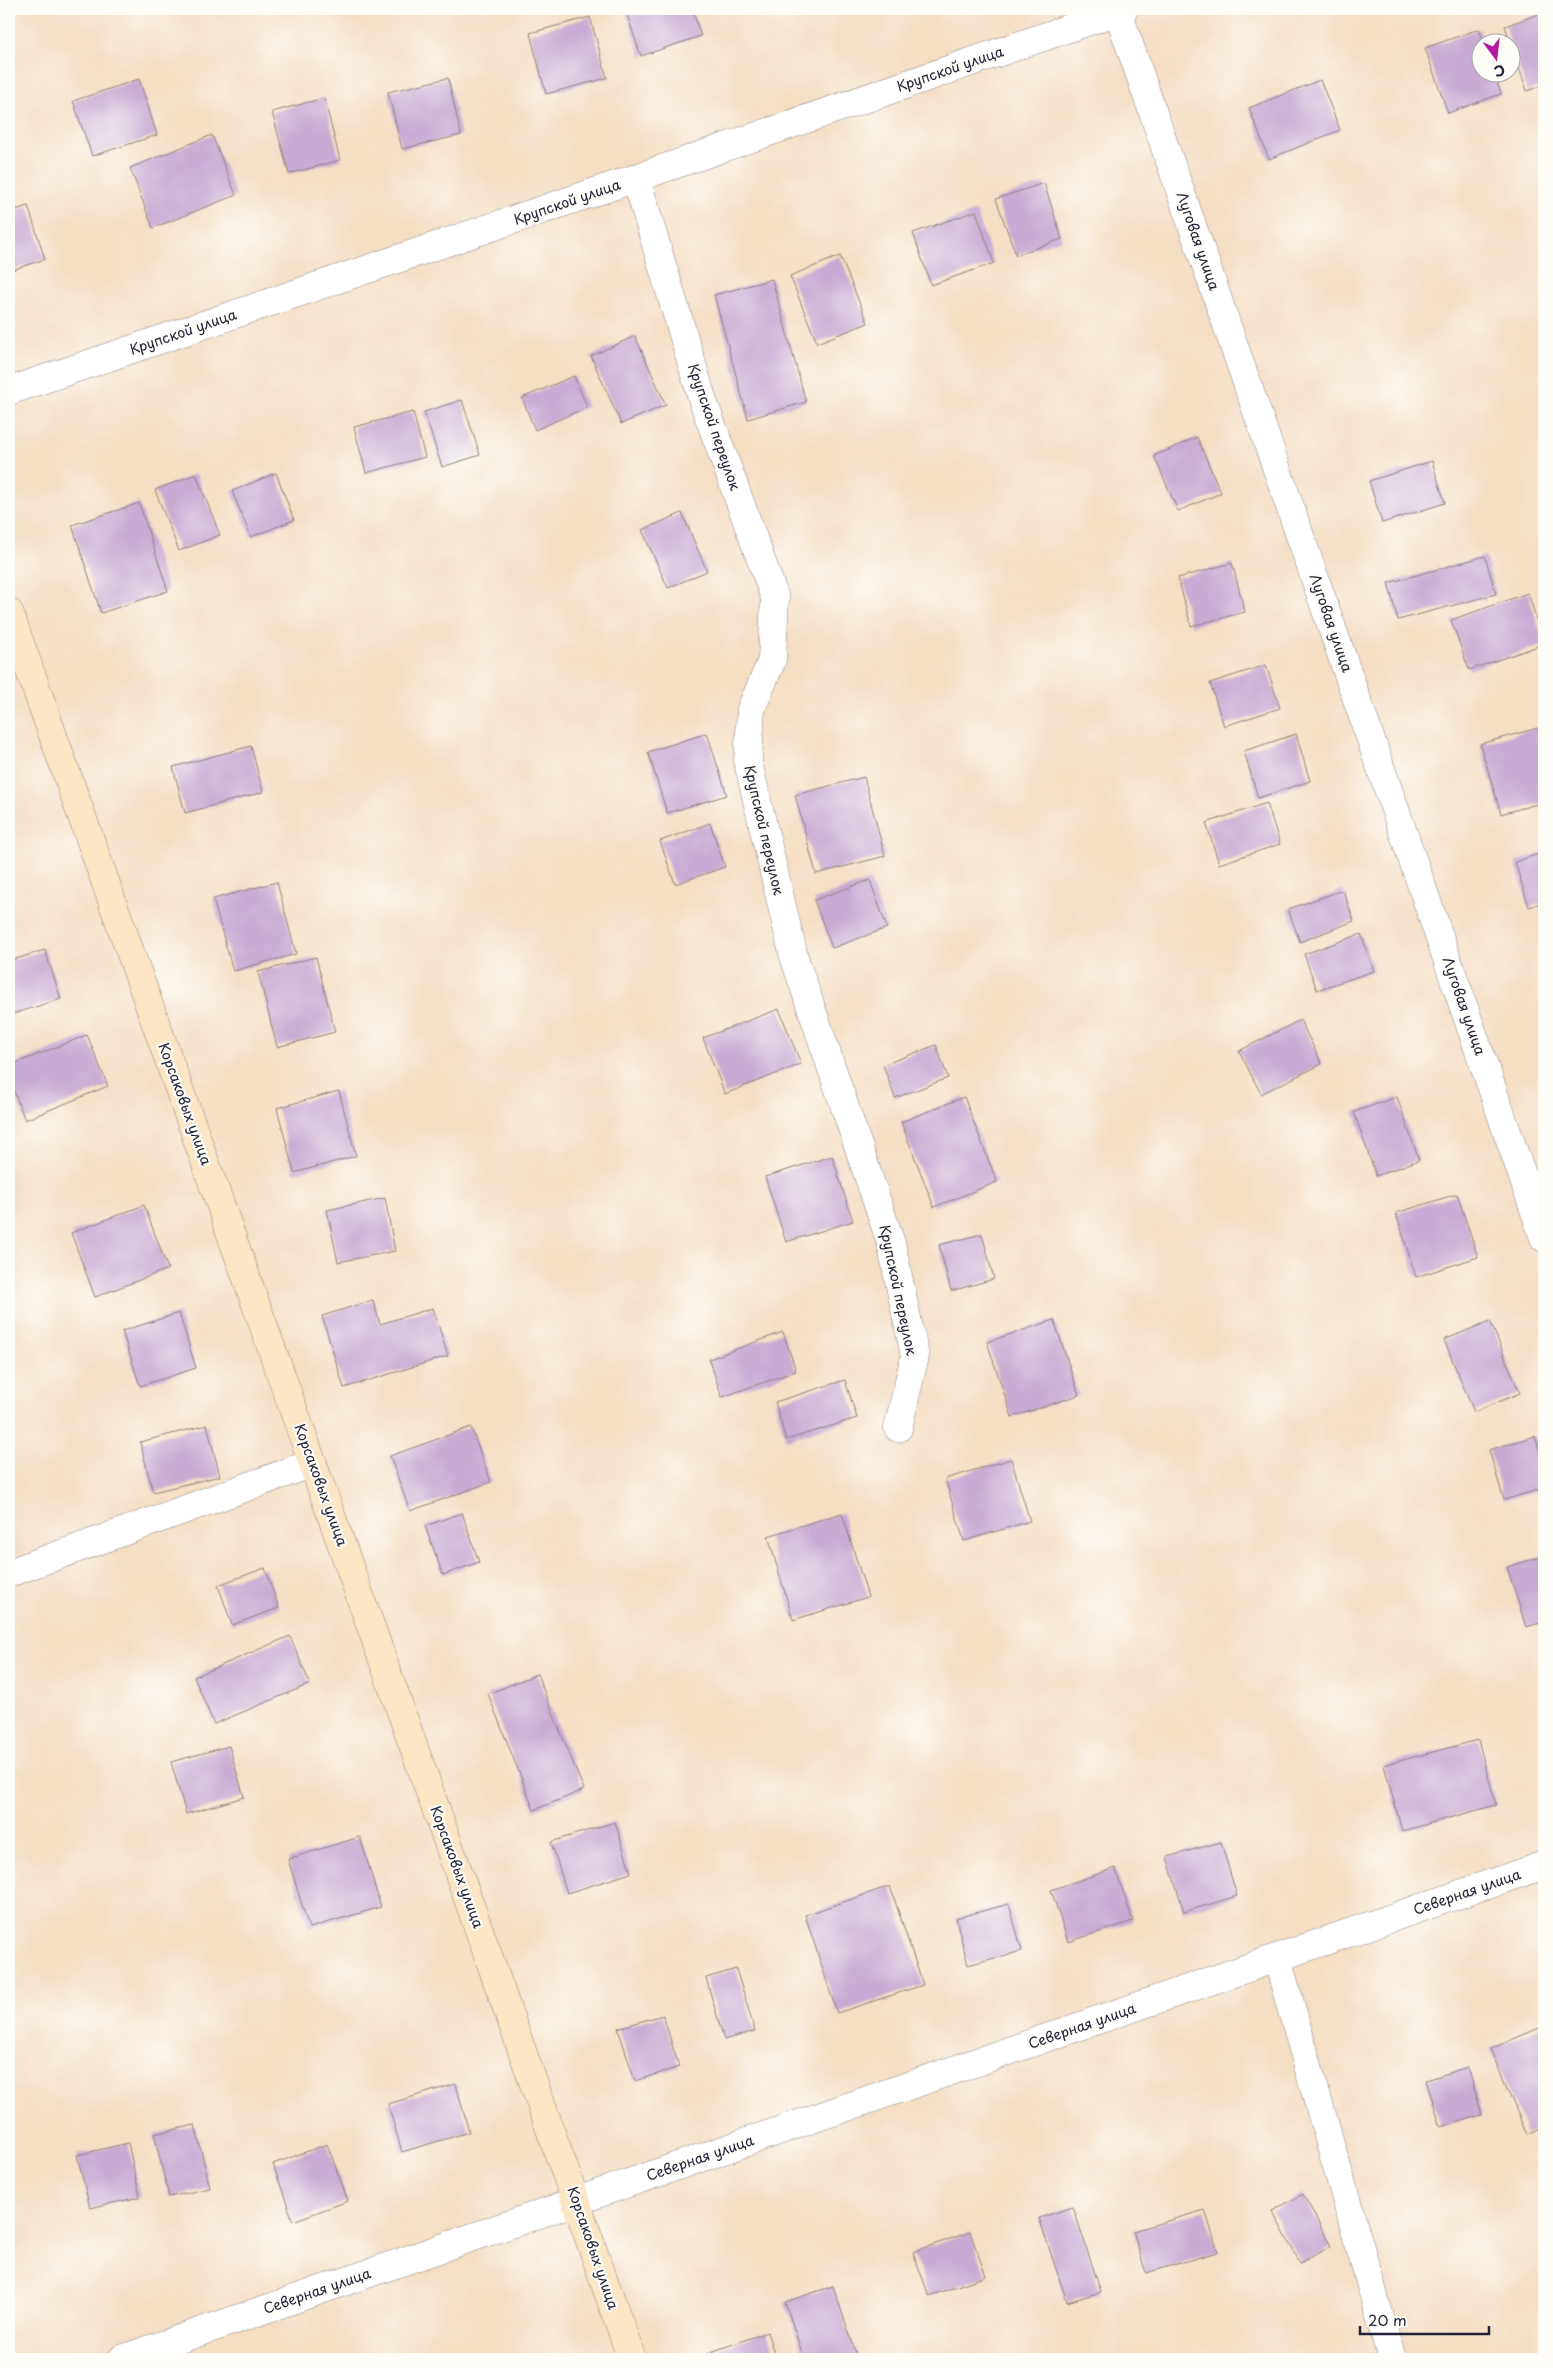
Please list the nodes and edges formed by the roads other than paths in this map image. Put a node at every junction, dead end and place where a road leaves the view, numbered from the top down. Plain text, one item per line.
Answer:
1 (1119, 9) edge
2 (636, 178) junction
3 (9, 391) edge
4 (9, 612) edge
5 (1544, 1238) edge
6 (898, 1428) dead end
7 (313, 1463) junction
8 (9, 1573) edge
9 (1544, 1865) edge
10 (1277, 1958) junction
11 (577, 2201) junction
12 (122, 2359) edge
13 (632, 2359) edge
14 (1392, 2359) edge

1 - 2 street, Крупской улица
1 - 5 street, Луговая улица
2 - 3 street, Крупской улица
2 - 6 street, Крупской переулок
4 - 7 street, Корсаковых улица
7 - 8 street
7 - 11 street, Корсаковых улица
9 - 10 street, Северная улица
10 - 11 street, Северная улица
10 - 14 street
11 - 12 street, Северная улица
11 - 13 street, Корсаковых улица

